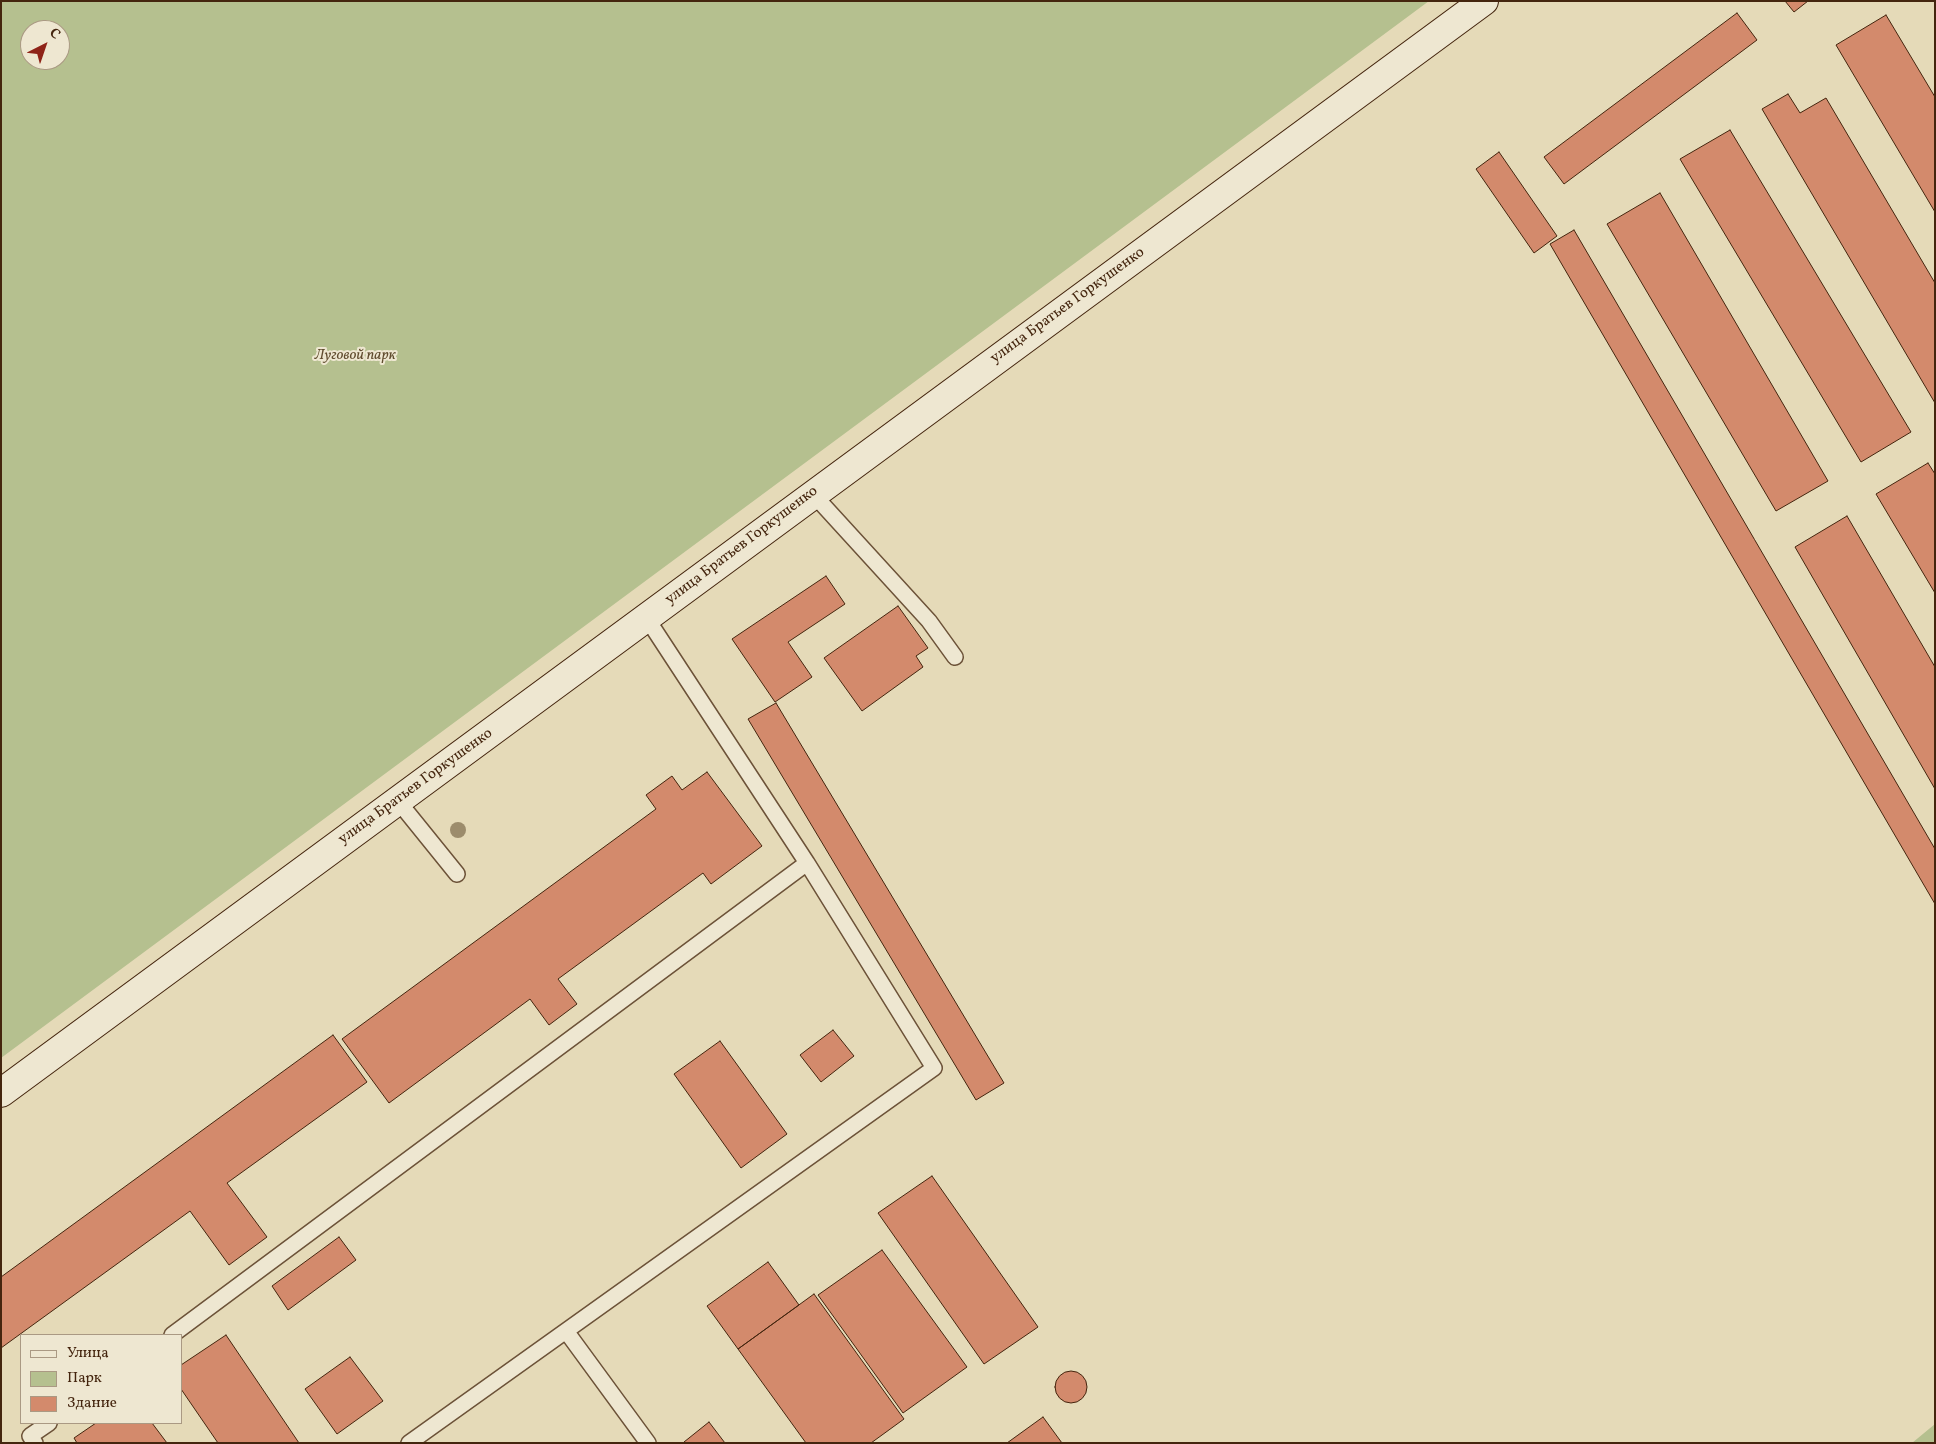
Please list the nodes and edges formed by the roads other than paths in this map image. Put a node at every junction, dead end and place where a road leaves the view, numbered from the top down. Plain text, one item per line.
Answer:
1 (1484, 1) edge
2 (813, 494) junction
3 (646, 617) junction
4 (955, 657) dead end
5 (398, 801) junction
6 (806, 864) junction
7 (457, 874) dead end
8 (1, 1093) edge
9 (566, 1331) junction
10 (173, 1334) edge
11 (47, 1424) edge
12 (35, 1443) edge
13 (409, 1443) edge
14 (648, 1443) edge

1 - 2 street, улица Братьев Горкушенко
2 - 3 street, улица Братьев Горкушенко
2 - 4 lane
3 - 5 street, улица Братьев Горкушенко
3 - 6 lane
5 - 7 lane
5 - 8 street, улица Братьев Горкушенко
6 - 9 lane
6 - 10 lane
9 - 13 lane
9 - 14 lane
11 - 12 lane

